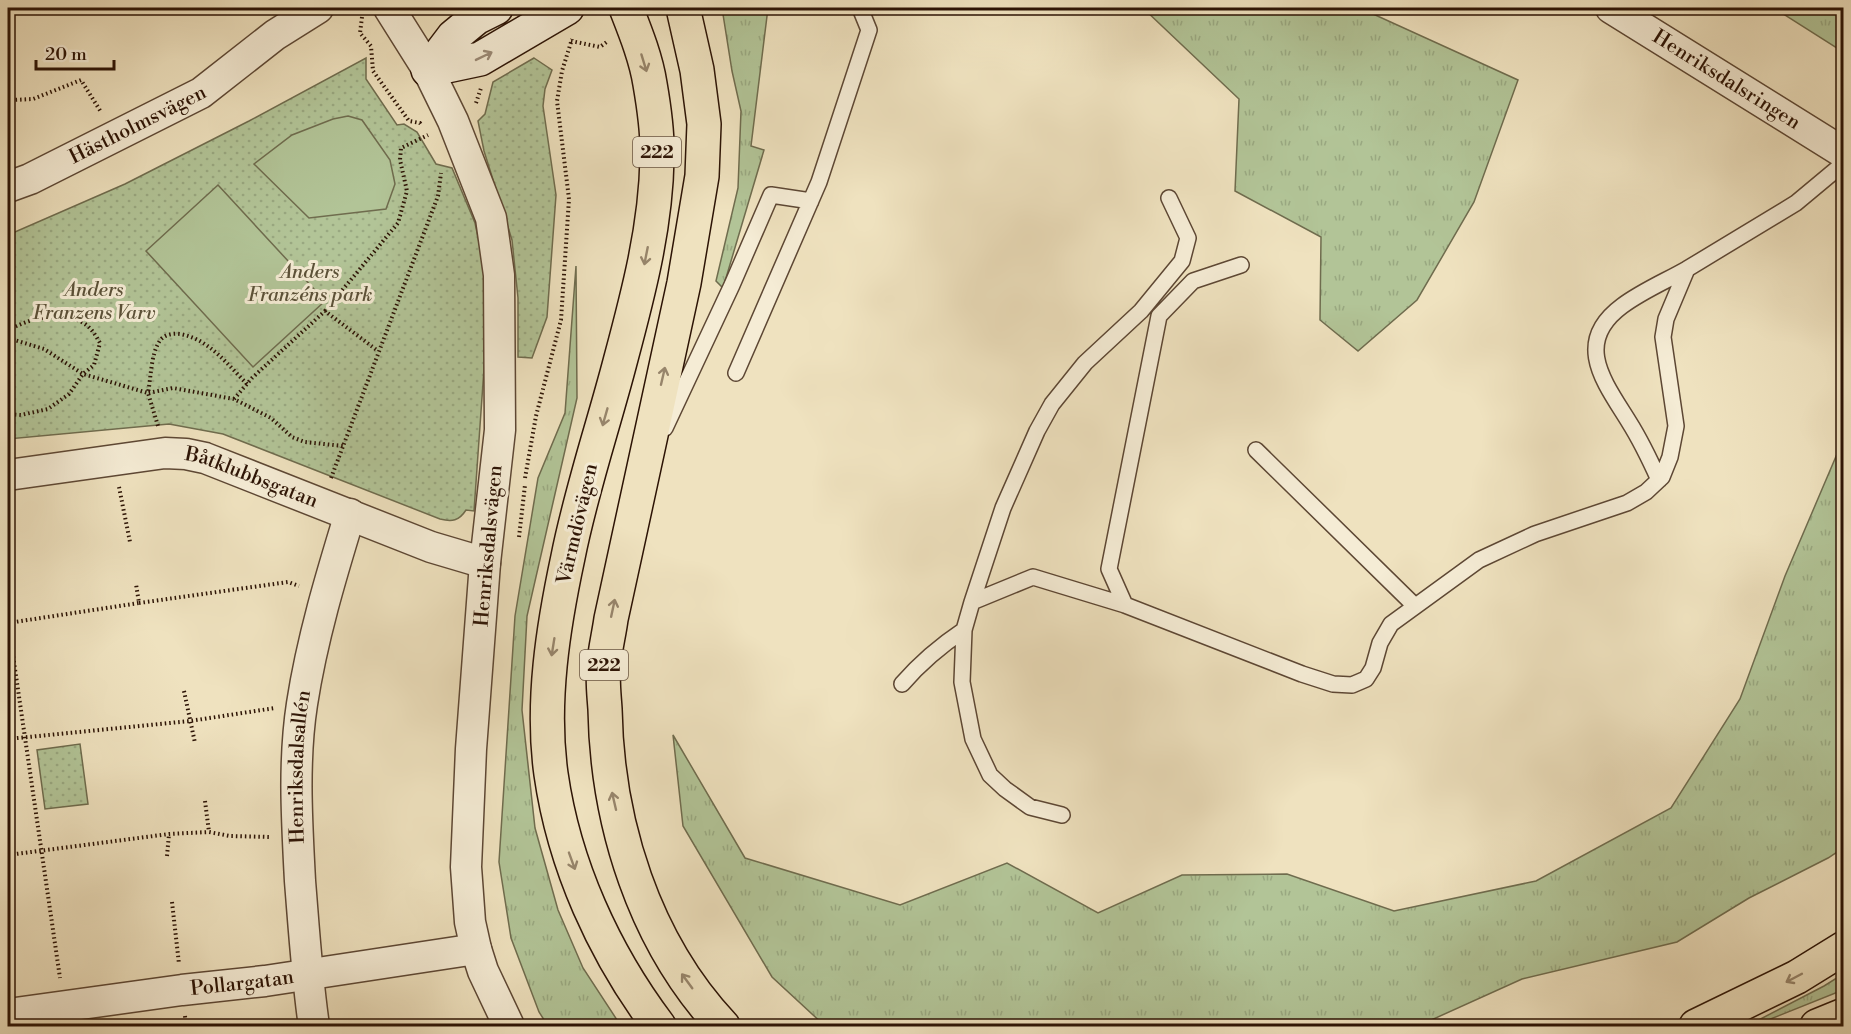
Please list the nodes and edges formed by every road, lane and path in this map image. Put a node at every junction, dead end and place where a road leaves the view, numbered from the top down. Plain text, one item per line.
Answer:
1 (318, 8) edge
2 (363, 8) edge
3 (389, 8) edge
4 (496, 8) edge
5 (567, 8) edge
6 (626, 8) edge
7 (683, 8) edge
8 (696, 8) edge
9 (861, 8) edge
10 (1611, 8) edge
11 (562, 41) dead end
12 (572, 41) junction
13 (600, 47) dead end
14 (428, 70) junction
15 (482, 85) dead end
16 (8, 96) edge
17 (95, 101) dead end
18 (440, 128) junction
19 (432, 142) dead end
20 (1844, 153) edge
21 (1844, 163) edge
22 (441, 167) dead end
23 (8, 187) edge
24 (1170, 198) dead end
25 (811, 201) junction
26 (1240, 265) dead end
27 (1687, 269) junction
28 (684, 283) junction
29 (325, 311) junction
30 (8, 331) edge
31 (8, 338) edge
32 (379, 352) junction
33 (736, 373) dead end
34 (83, 374) junction
35 (247, 384) junction
36 (148, 393) junction
37 (234, 399) junction
38 (8, 414) edge
39 (343, 446) junction
40 (1256, 450) dead end
41 (165, 453) junction
42 (115, 461) junction
43 (8, 475) edge
44 (1659, 480) junction
45 (639, 482) junction
46 (321, 504) junction
47 (350, 514) junction
48 (130, 542) dead end
49 (516, 548) dead end
50 (486, 563) junction
51 (136, 584) dead end
52 (325, 598) junction
53 (972, 602) junction
54 (139, 603) junction
55 (1125, 605) junction
56 (1415, 606) junction
57 (8, 622) edge
58 (964, 630) junction
59 (902, 684) dead end
60 (184, 691) dead end
61 (302, 705) junction
62 (190, 721) junction
63 (24, 737) junction
64 (8, 739) edge
65 (195, 743) dead end
66 (205, 801) dead end
67 (1062, 815) dead end
68 (209, 832) junction
69 (169, 834) junction
70 (297, 838) junction
71 (41, 851) junction
72 (8, 855) edge
73 (167, 856) dead end
74 (172, 902) dead end
75 (1844, 948) edge
76 (476, 949) junction
77 (178, 951) dead end
78 (307, 974) junction
79 (64, 1006) junction
80 (8, 1014) edge
81 (1844, 1015) edge
82 (186, 1020) dead end
83 (186, 1026) edge
84 (314, 1026) edge
85 (509, 1026) edge
86 (659, 1026) edge
87 (723, 1026) edge
88 (1696, 1026) edge
89 (1817, 1026) edge

1 - 23 street, Hästholmsvägen
2 - 18 path
3 - 14 street
4 - 14 street
5 - 12 path
14 -> 5 street
6 -> 86 main road, Värmdövägen / 222
7 - 28 main road, 222
8 - 28 main road
9 - 25 lane
10 - 20 street, Henriksdalsringen
11 - 12 path
12 - 13 path
12 - 49 path
14 - 18 street, Henriksdalsvägen
15 - 18 path
16 - 17 path
18 - 19 path
18 - 29 path
18 - 50 street, Henriksdalsvägen
21 - 27 lane
22 - 32 path
24 - 53 lane
25 - 33 lane
25 - 45 lane
26 - 55 lane
27 - 44 lane
27 - 44 lane
45 -> 28 main road, 222
29 - 32 path
29 - 35 path
30 - 34 path
31 - 34 path
32 - 39 path
34 - 36 path
34 - 38 path
35 - 36 path
35 - 37 path
36 - 37 path
36 - 41 path
37 - 39 path
39 - 46 path
40 - 56 lane
41 - 42 street, Båtklubbsgatan
41 - 46 street, Båtklubbsgatan
42 - 43 street, Båtklubbsgatan
42 - 48 path
44 - 56 lane
87 -> 45 main road, 222
46 - 47 street, Båtklubbsgatan
47 - 50 street, Båtklubbsgatan
47 - 52 street, Henriksdalsallén
50 - 76 street, Henriksdalsvägen
51 - 54 path
52 - 54 path
52 - 61 street, Henriksdalsallén
53 - 55 lane
53 - 58 lane
54 - 57 path
55 - 56 lane
57 - 63 path
58 - 59 lane
58 - 67 lane
60 - 62 path
61 - 62 path
61 - 70 street, Henriksdalsallén
62 - 63 path
62 - 65 path
63 - 64 path
63 - 71 path
66 - 68 path
68 - 69 path
68 - 70 path
69 - 71 path
69 - 73 path
70 - 78 street, Henriksdalsallén
71 - 72 path
71 - 79 path
74 - 77 path
75 -> 88 main road
76 - 78 street, Pollargatan
76 - 85 street, Henriksdalsvägen
78 - 79 street, Pollargatan
78 - 84 street, Henriksdalsallén
79 - 80 street, Pollargatan
81 - 89 main road
82 - 83 path

